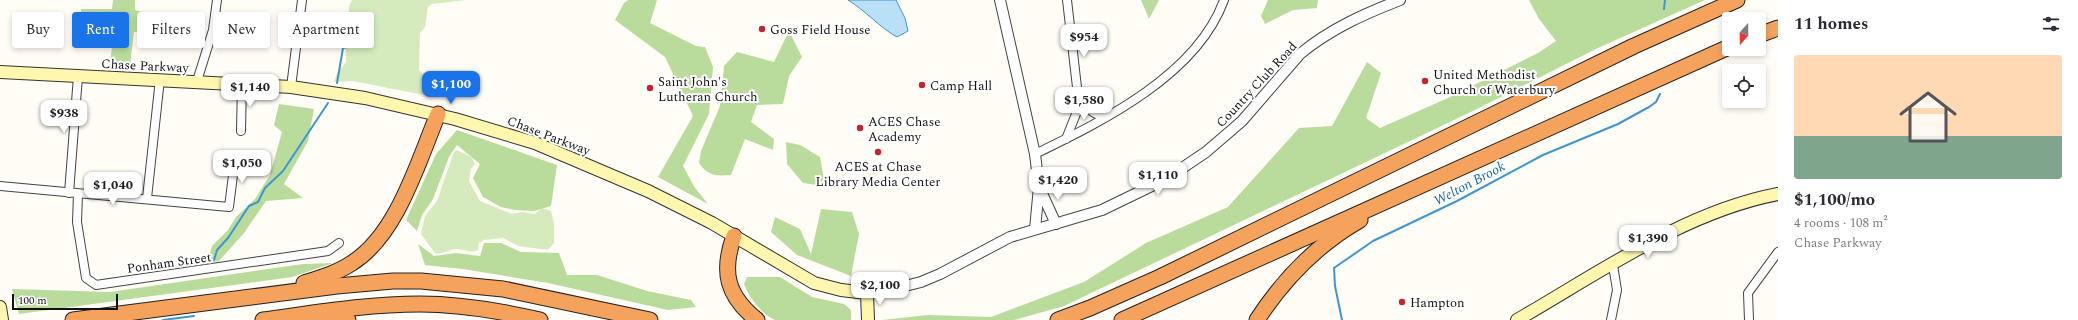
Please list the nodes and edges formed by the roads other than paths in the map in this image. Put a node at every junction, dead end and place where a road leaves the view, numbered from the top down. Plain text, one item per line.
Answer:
1 (218, 0) edge
2 (302, 0) edge
3 (1000, 0) edge
4 (1067, 0) edge
5 (1224, 0) edge
6 (1400, 0) edge
7 (1726, 0) edge
8 (1737, 0) edge
9 (1778, 28) edge
10 (1664, 31) junction
11 (1766, 32) edge
12 (1722, 50) edge
13 (0, 72) edge
14 (78, 76) junction
15 (160, 80) junction
16 (197, 81) junction
17 (242, 83) junction
18 (291, 87) junction
19 (1078, 96) junction
20 (438, 114) junction
21 (1104, 117) junction
22 (241, 131) dead end
23 (1066, 139) junction
24 (1495, 151) junction
25 (1035, 154) junction
26 (235, 159) dead end
27 (0, 186) edge
28 (1039, 187) junction
29 (74, 194) junction
30 (1778, 194) edge
31 (147, 198) junction
32 (1056, 224) junction
33 (1035, 229) junction
34 (734, 236) junction
35 (339, 243) dead end
36 (1778, 252) edge
37 (1613, 265) junction
38 (867, 293) junction
39 (227, 300) junction
40 (0, 307) edge
41 (2, 320) edge
42 (73, 320) edge
43 (263, 320) edge
44 (325, 320) edge
45 (348, 320) edge
46 (540, 320) edge
47 (650, 320) edge
48 (757, 320) edge
49 (868, 320) edge
50 (1058, 320) edge
51 (1122, 320) edge
52 (1257, 320) edge
53 (1517, 320) edge
54 (1611, 320) edge
55 (1749, 320) edge

1 - 16 street
2 - 18 street
3 - 25 street
4 - 19 street
5 - 21 street
6 - 32 street, Country Club Road
7 - 10 highway
8 - 10 highway
9 - 11 highway
10 - 50 highway
12 - 24 highway
13 - 14 main road, Chase Parkway
14 - 15 main road, Chase Parkway
14 - 29 street, Ponham Street
15 - 16 main road, Chase Parkway
15 - 31 street
16 - 17 main road, Chase Parkway
17 - 18 main road, Chase Parkway
17 - 22 street
18 - 20 main road, Chase Parkway
19 - 21 street
19 - 23 street
20 - 34 main road, Chase Parkway
20 - 39 highway
21 - 23 street
23 - 25 street
24 - 51 highway
24 - 52 highway
25 - 28 street
26 - 31 street
27 - 29 street
28 - 32 street
28 - 33 street
29 - 31 street
29 - 35 street, Ponham Street
30 - 37 main road
32 - 33 street, Country Club Road
33 - 38 street, Country Club Road
34 - 38 main road, Chase Parkway
34 - 48 highway
36 - 55 street
37 - 53 main road
37 - 54 street
38 - 49 main road
39 - 42 highway
39 - 47 highway
40 - 41 main road
43 - 46 highway
44 - 45 highway

